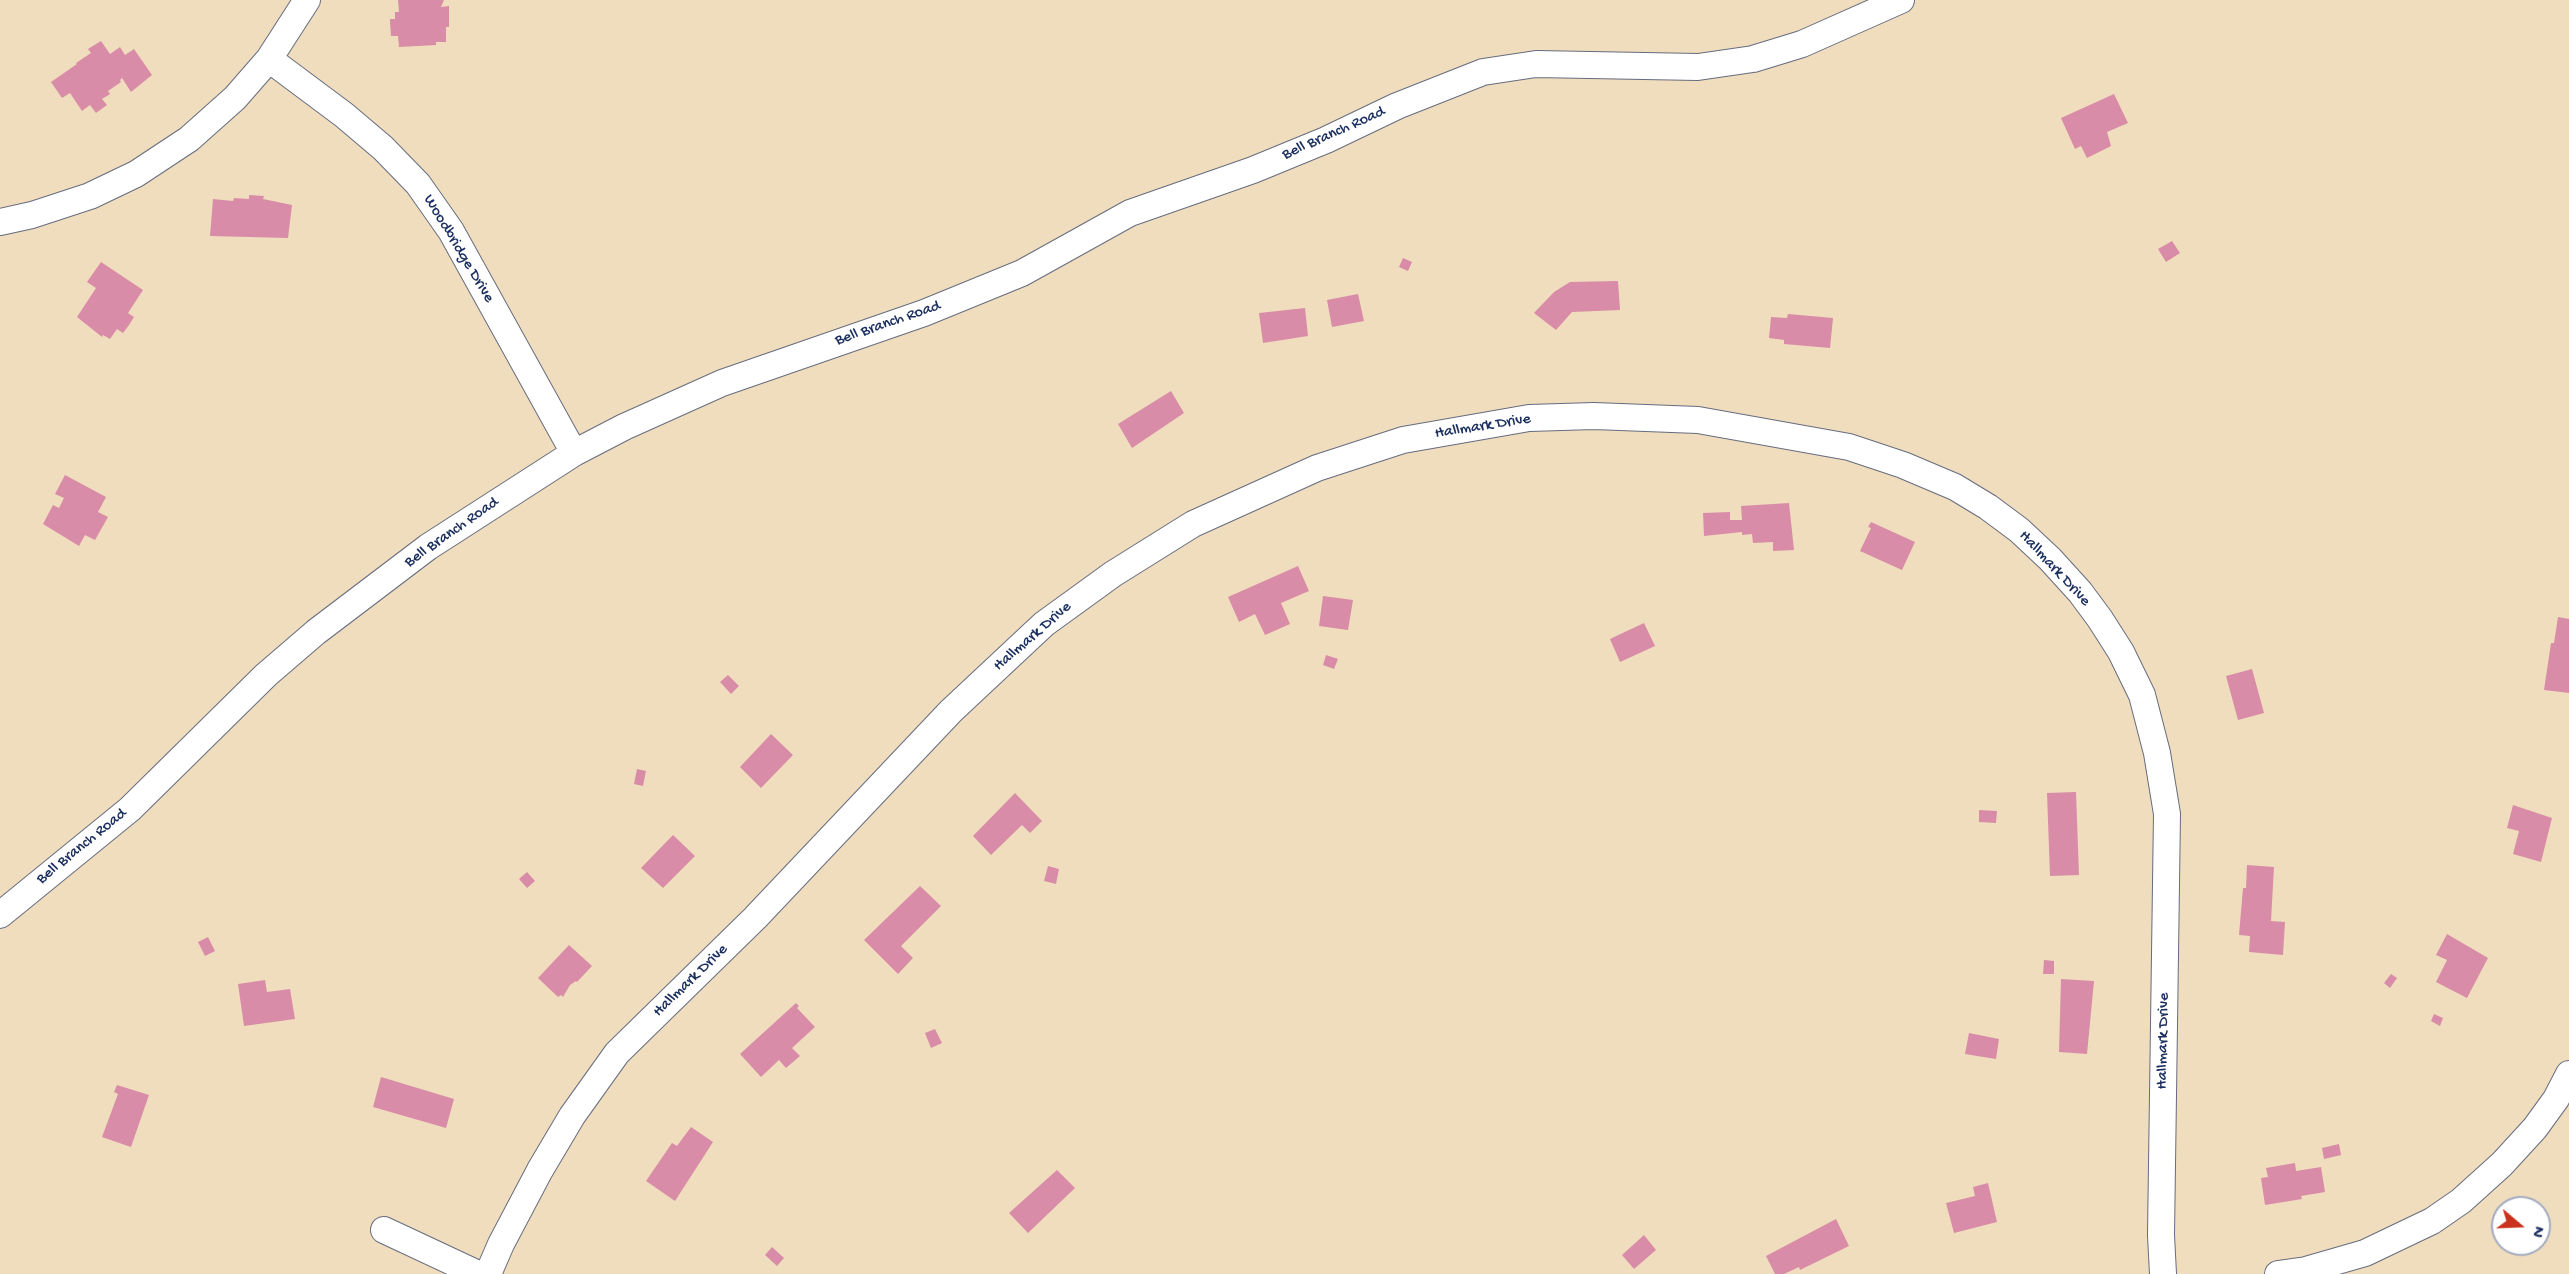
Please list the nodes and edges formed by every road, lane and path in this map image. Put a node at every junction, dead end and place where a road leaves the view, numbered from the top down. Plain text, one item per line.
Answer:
1 (307, 0) edge
2 (1901, 0) edge
3 (270, 59) junction
4 (0, 222) edge
5 (574, 453) junction
6 (0, 915) edge
7 (2569, 1074) edge
8 (384, 1230) dead end
9 (477, 1274) edge
10 (488, 1274) edge
11 (2163, 1274) edge
12 (2278, 1274) edge

1 - 3 street
2 - 5 street, Bell Branch Road
3 - 4 street
3 - 5 street, Woodbridge Drive
5 - 6 street, Bell Branch Road
7 - 12 street
8 - 9 street
10 - 11 street, Hallmark Drive

